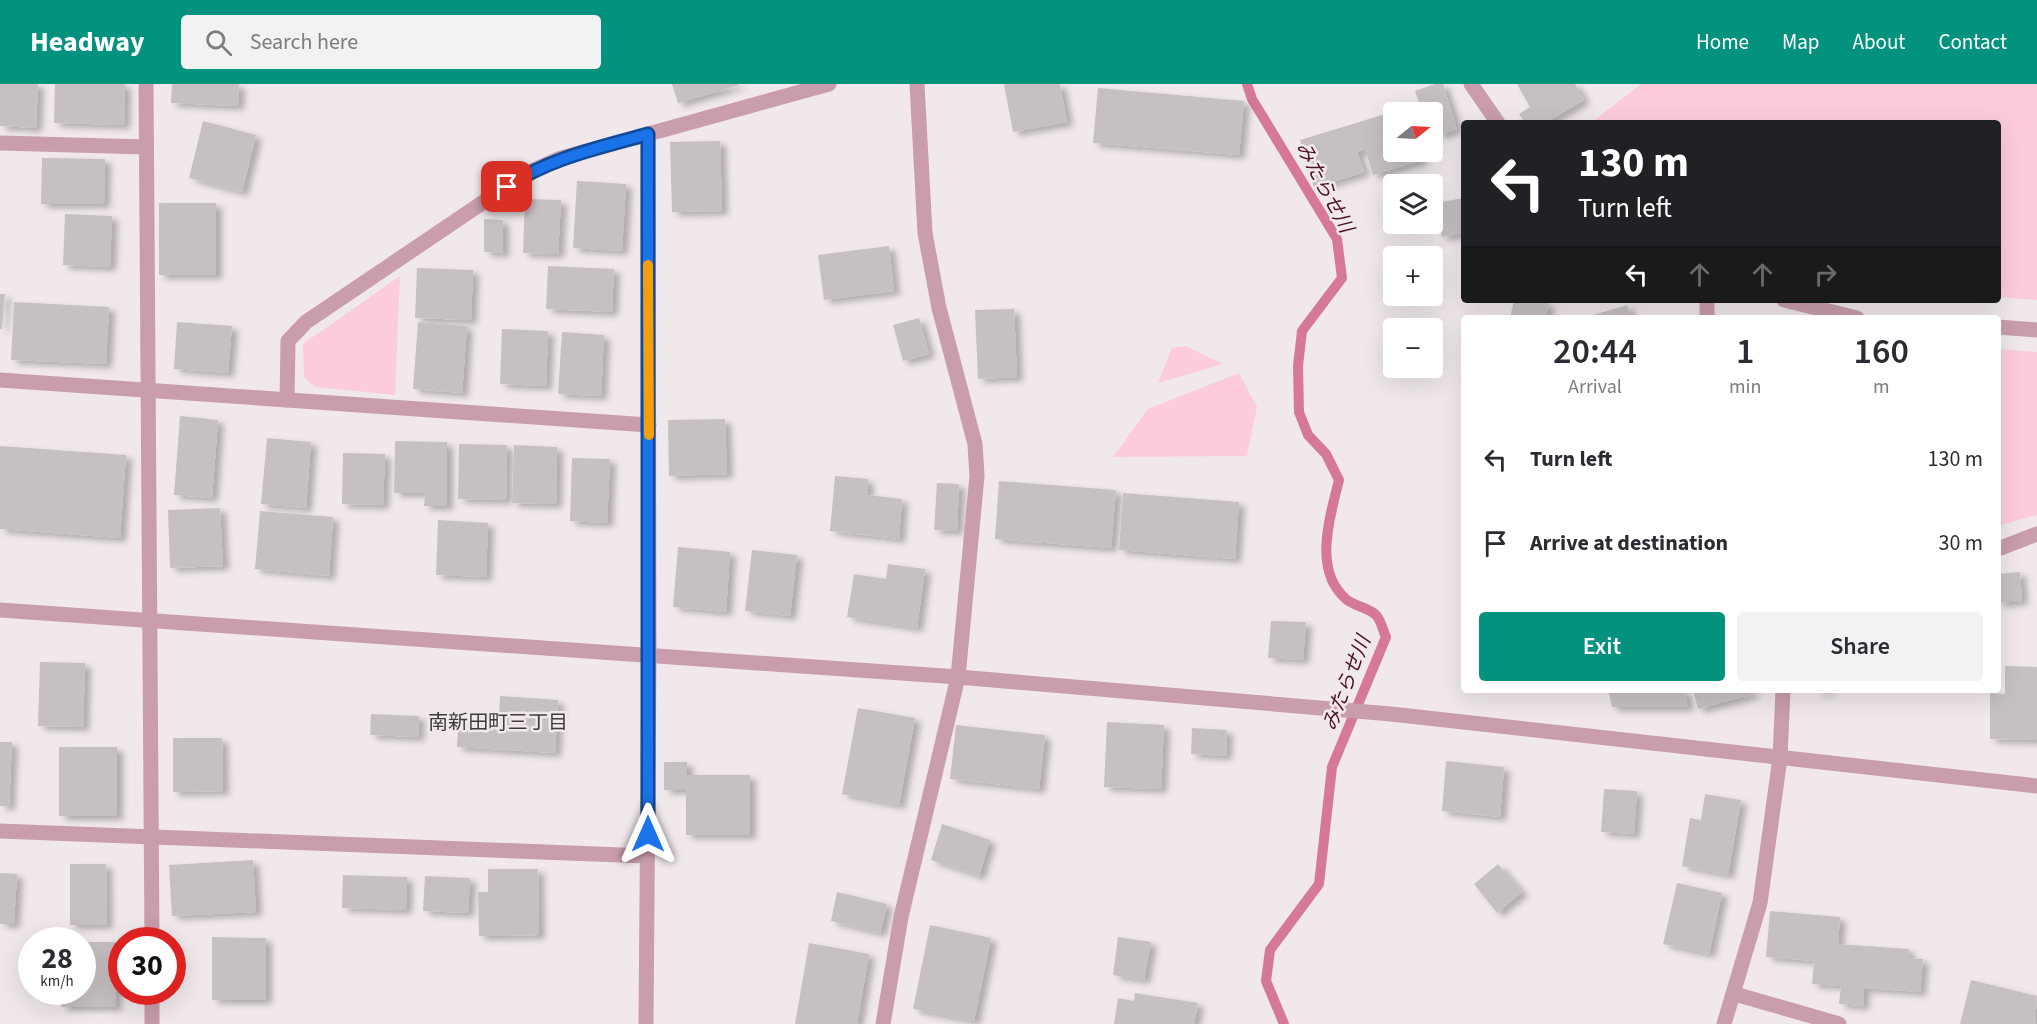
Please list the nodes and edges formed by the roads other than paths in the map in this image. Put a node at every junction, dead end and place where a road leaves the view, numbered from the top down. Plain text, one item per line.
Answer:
1 (146, 84) edge
2 (829, 84) edge
3 (917, 84) edge
4 (1471, 84) edge
5 (1496, 120) edge
6 (648, 134) junction
7 (0, 143) edge
8 (146, 147) junction
9 (1796, 303) edge
10 (1845, 315) edge
11 (2001, 327) edge
12 (2037, 330) edge
13 (0, 380) edge
14 (149, 391) junction
15 (287, 400) junction
16 (649, 425) junction
17 (2037, 534) edge
18 (2001, 548) edge
19 (0, 610) edge
20 (150, 620) junction
21 (649, 655) junction
22 (958, 677) junction
23 (1783, 693) edge
24 (1780, 758) junction
25 (2037, 786) edge
26 (0, 831) edge
27 (151, 837) junction
28 (647, 856) junction
29 (152, 927) edge
30 (1735, 993) junction
31 (152, 1005) edge
32 (152, 1024) edge
33 (646, 1024) edge
34 (883, 1024) edge
35 (1725, 1024) edge
36 (1839, 1024) edge

1 - 8 street
2 - 6 street
3 - 22 street
4 - 5 street
6 - 15 street
6 - 16 street
7 - 8 street
8 - 14 street
9 - 10 street
11 - 12 street
13 - 14 street
14 - 15 street
14 - 20 street
15 - 16 street
16 - 21 street
17 - 18 street
19 - 20 street
20 - 21 street
20 - 27 street
21 - 22 street
21 - 28 street
22 - 24 street
22 - 34 street
23 - 24 street
24 - 25 street
24 - 30 street
26 - 27 street
27 - 28 street
27 - 29 street
28 - 33 street
30 - 35 street
30 - 36 street
31 - 32 street

